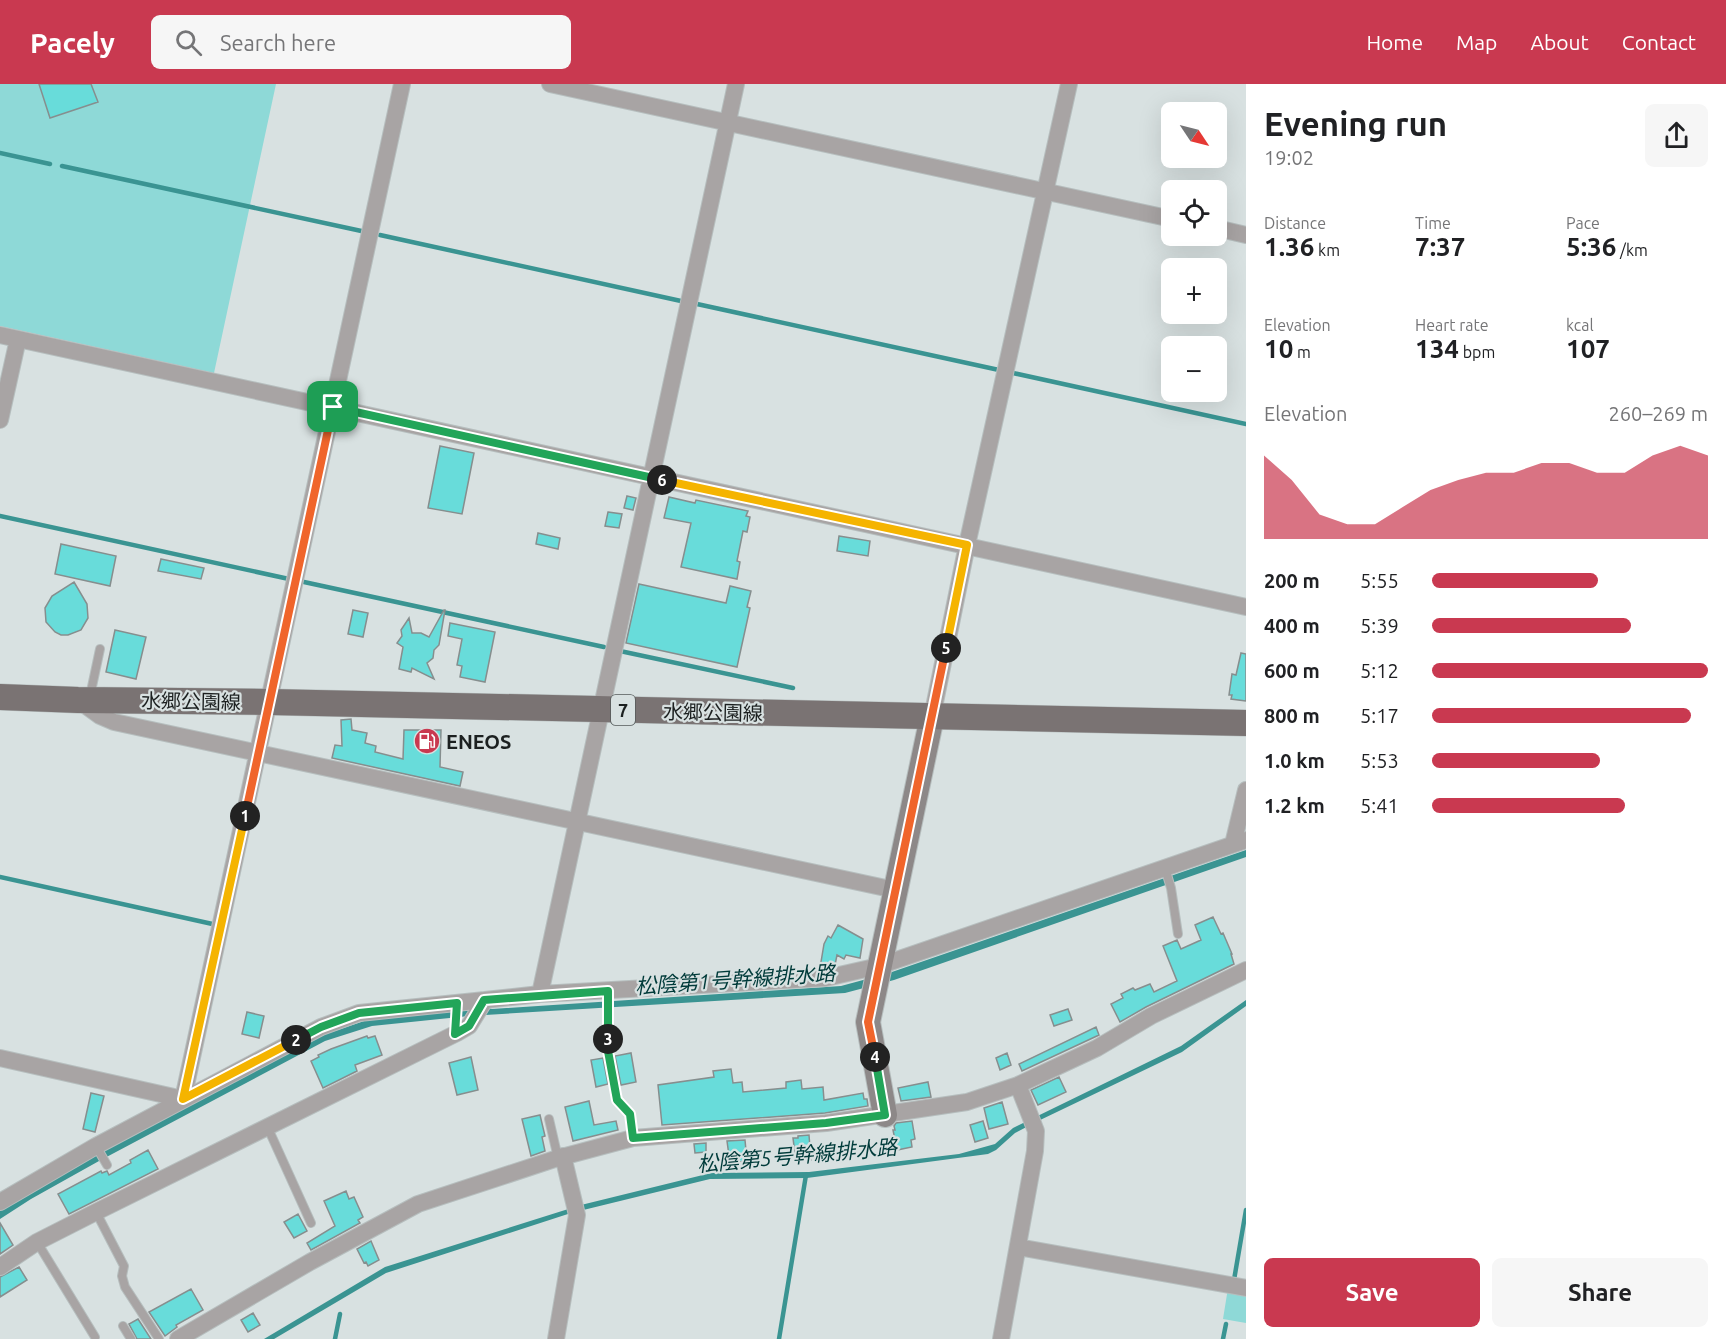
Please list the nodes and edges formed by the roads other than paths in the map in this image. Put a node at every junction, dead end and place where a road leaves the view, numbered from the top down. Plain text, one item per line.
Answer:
1 (402, 84) edge
2 (550, 84) edge
3 (736, 84) edge
4 (1069, 84) edge
5 (728, 123) junction
6 (1045, 191) junction
7 (1161, 217) edge
8 (1227, 231) edge
9 (1246, 235) edge
10 (0, 335) edge
11 (18, 339) junction
12 (333, 407) junction
13 (0, 420) edge
14 (651, 478) junction
15 (967, 545) junction
16 (1246, 607) edge
17 (99, 649) dead end
18 (0, 697) edge
19 (84, 700) junction
20 (270, 702) junction
21 (601, 710) junction
22 (932, 717) junction
23 (1246, 723) edge
24 (259, 753) junction
25 (1246, 790) edge
26 (577, 822) junction
27 (1243, 844) edge
28 (1165, 870) junction
29 (895, 890) junction
30 (1178, 934) dead end
31 (1246, 970) edge
32 (877, 976) junction
33 (608, 993) junction
34 (540, 994) junction
35 (459, 1017) junction
36 (0, 1058) edge
37 (1018, 1085) junction
38 (183, 1099) junction
39 (885, 1115) junction
40 (549, 1119) dead end
41 (267, 1126) junction
42 (633, 1138) junction
43 (560, 1157) junction
44 (0, 1202) edge
45 (96, 1212) junction
46 (311, 1223) dead end
47 (37, 1242) junction
48 (1018, 1247) junction
49 (0, 1267) edge
50 (1246, 1288) edge
51 (123, 1326) dead end
52 (95, 1337) dead end
53 (131, 1339) edge
54 (159, 1339) edge
55 (178, 1339) edge
56 (556, 1339) edge
57 (1000, 1339) edge

1 - 12 street
2 - 5 street
3 - 5 street
4 - 6 street
5 - 6 street
5 - 14 street
6 - 7 street
6 - 15 street
8 - 9 street
10 - 11 street
11 - 12 street
11 - 13 street
12 - 14 street
12 - 20 street
14 - 15 street
14 - 21 street
15 - 16 street
15 - 22 street
17 - 19 lane
18 - 19 main road, 水郷公園線 / 7
19 - 20 main road, 水郷公園線 / 7
19 - 24 street
20 - 21 main road, 水郷公園線 / 7
20 - 24 street
21 - 22 main road, 水郷公園線 / 7
21 - 26 street
22 - 23 main road, 水郷公園線 / 7
22 - 29 street
24 - 26 street
24 - 38 street
25 - 27 street
26 - 29 street
26 - 34 street
27 - 28 street
28 - 30 lane
28 - 32 street
29 - 32 street
31 - 37 street
32 - 33 street
32 - 39 street
33 - 34 street
33 - 42 lane
34 - 35 street
35 - 38 street
35 - 41 street
36 - 38 street
37 - 39 street
37 - 48 street
38 - 44 street
39 - 42 street
40 - 43 lane
41 - 45 street
41 - 46 lane
42 - 43 street
43 - 55 street
43 - 56 street
45 - 47 street
45 - 54 lane
47 - 49 street
47 - 52 lane
48 - 50 street
48 - 57 street
51 - 53 lane

